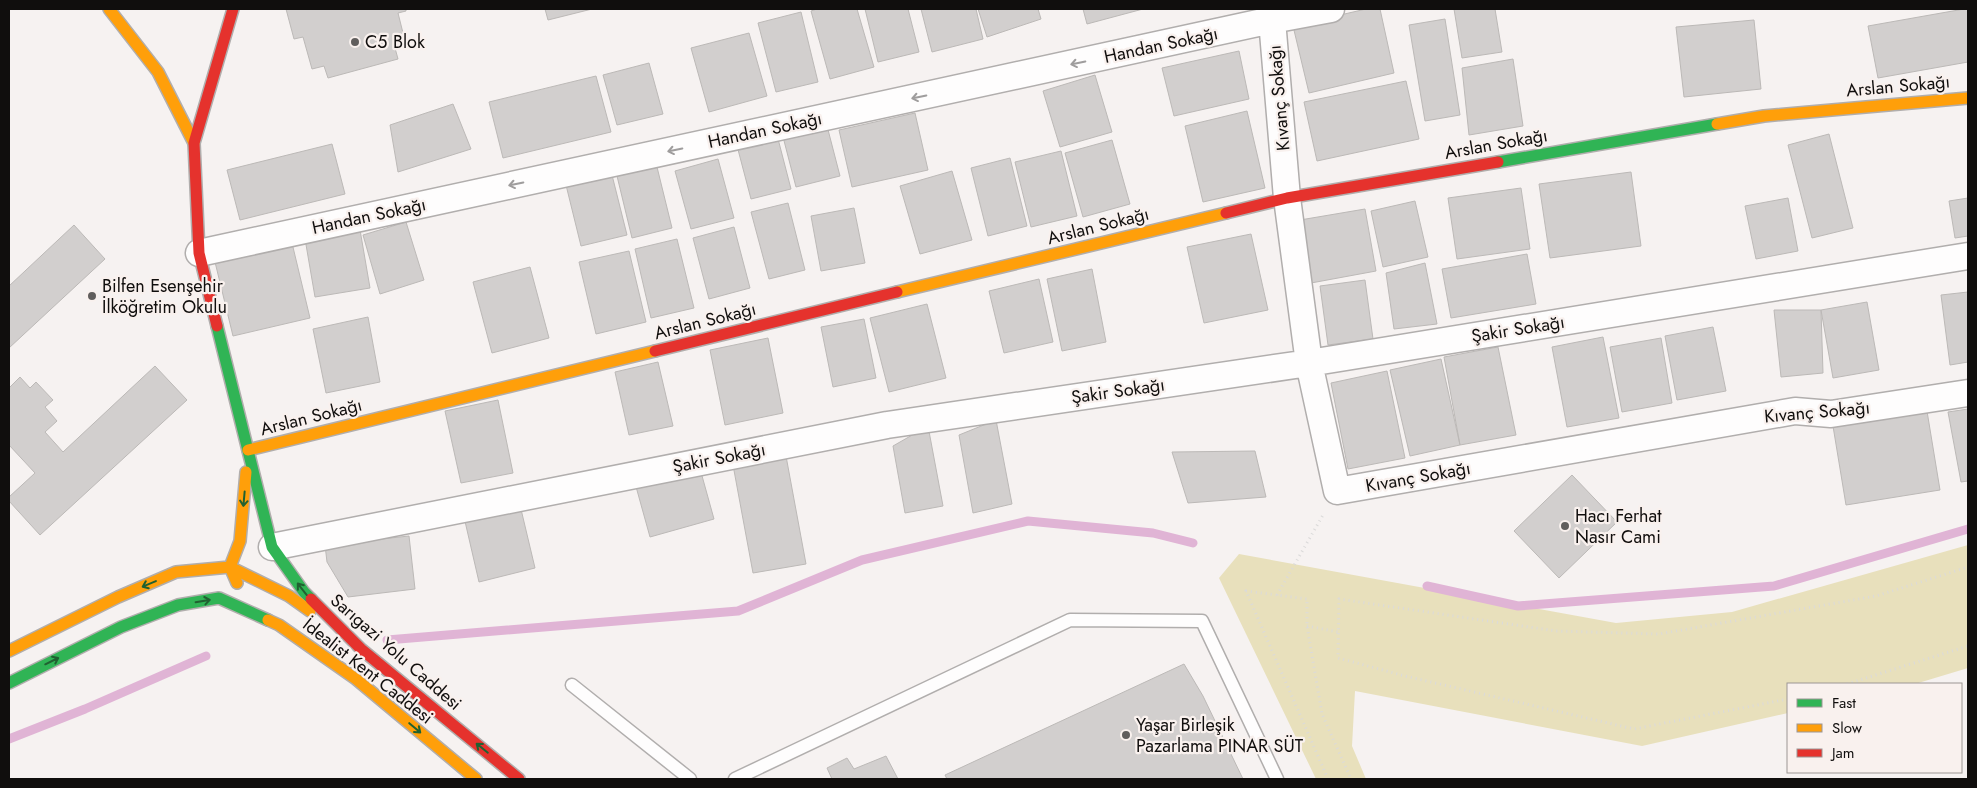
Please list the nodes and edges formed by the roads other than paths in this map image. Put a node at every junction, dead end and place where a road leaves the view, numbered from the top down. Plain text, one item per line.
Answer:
1 (109, 9) edge
2 (233, 9) edge
3 (1331, 9) edge
4 (1272, 20) junction
5 (1968, 98) edge
6 (194, 143) junction
7 (1287, 198) junction
8 (199, 253) junction
9 (1968, 256) edge
10 (1309, 364) junction
11 (1968, 393) edge
12 (248, 450) junction
13 (272, 547) junction
14 (230, 567) junction
15 (279, 625) junction
16 (361, 649) junction
17 (9, 651) edge
18 (9, 683) edge
19 (572, 685) dead end
20 (476, 779) edge
21 (520, 779) edge
22 (690, 779) edge
23 (734, 779) edge
24 (1277, 779) edge

1 - 6 street
2 - 6 street, Sarıgazi Yolu Caddesi
3 - 4 street, Handan Sokağı
4 - 7 street, Kıvanç Sokağı
4 -> 8 street, Handan Sokağı
5 - 7 street, Arslan Sokağı
6 - 8 street, Sarıgazi Yolu Caddesi
7 - 10 street, Kıvanç Sokağı
7 - 12 street, Arslan Sokağı
8 - 12 street, Sarıgazi Yolu Caddesi
9 - 10 street, Şakir Sokağı
10 - 11 street, Kıvanç Sokağı
10 - 13 street, Şakir Sokağı
12 - 13 street, Sarıgazi Yolu Caddesi
12 -> 14 street
16 -> 13 street, Sarıgazi Yolu Caddesi
14 - 15 street
14 - 16 street, İdealist Kent Caddesi
14 -> 17 street
18 -> 15 street, İdealist Kent Caddesi
15 -> 20 street, İdealist Kent Caddesi
21 -> 16 street, Sarıgazi Yolu Caddesi
19 - 22 lane
23 - 24 lane

